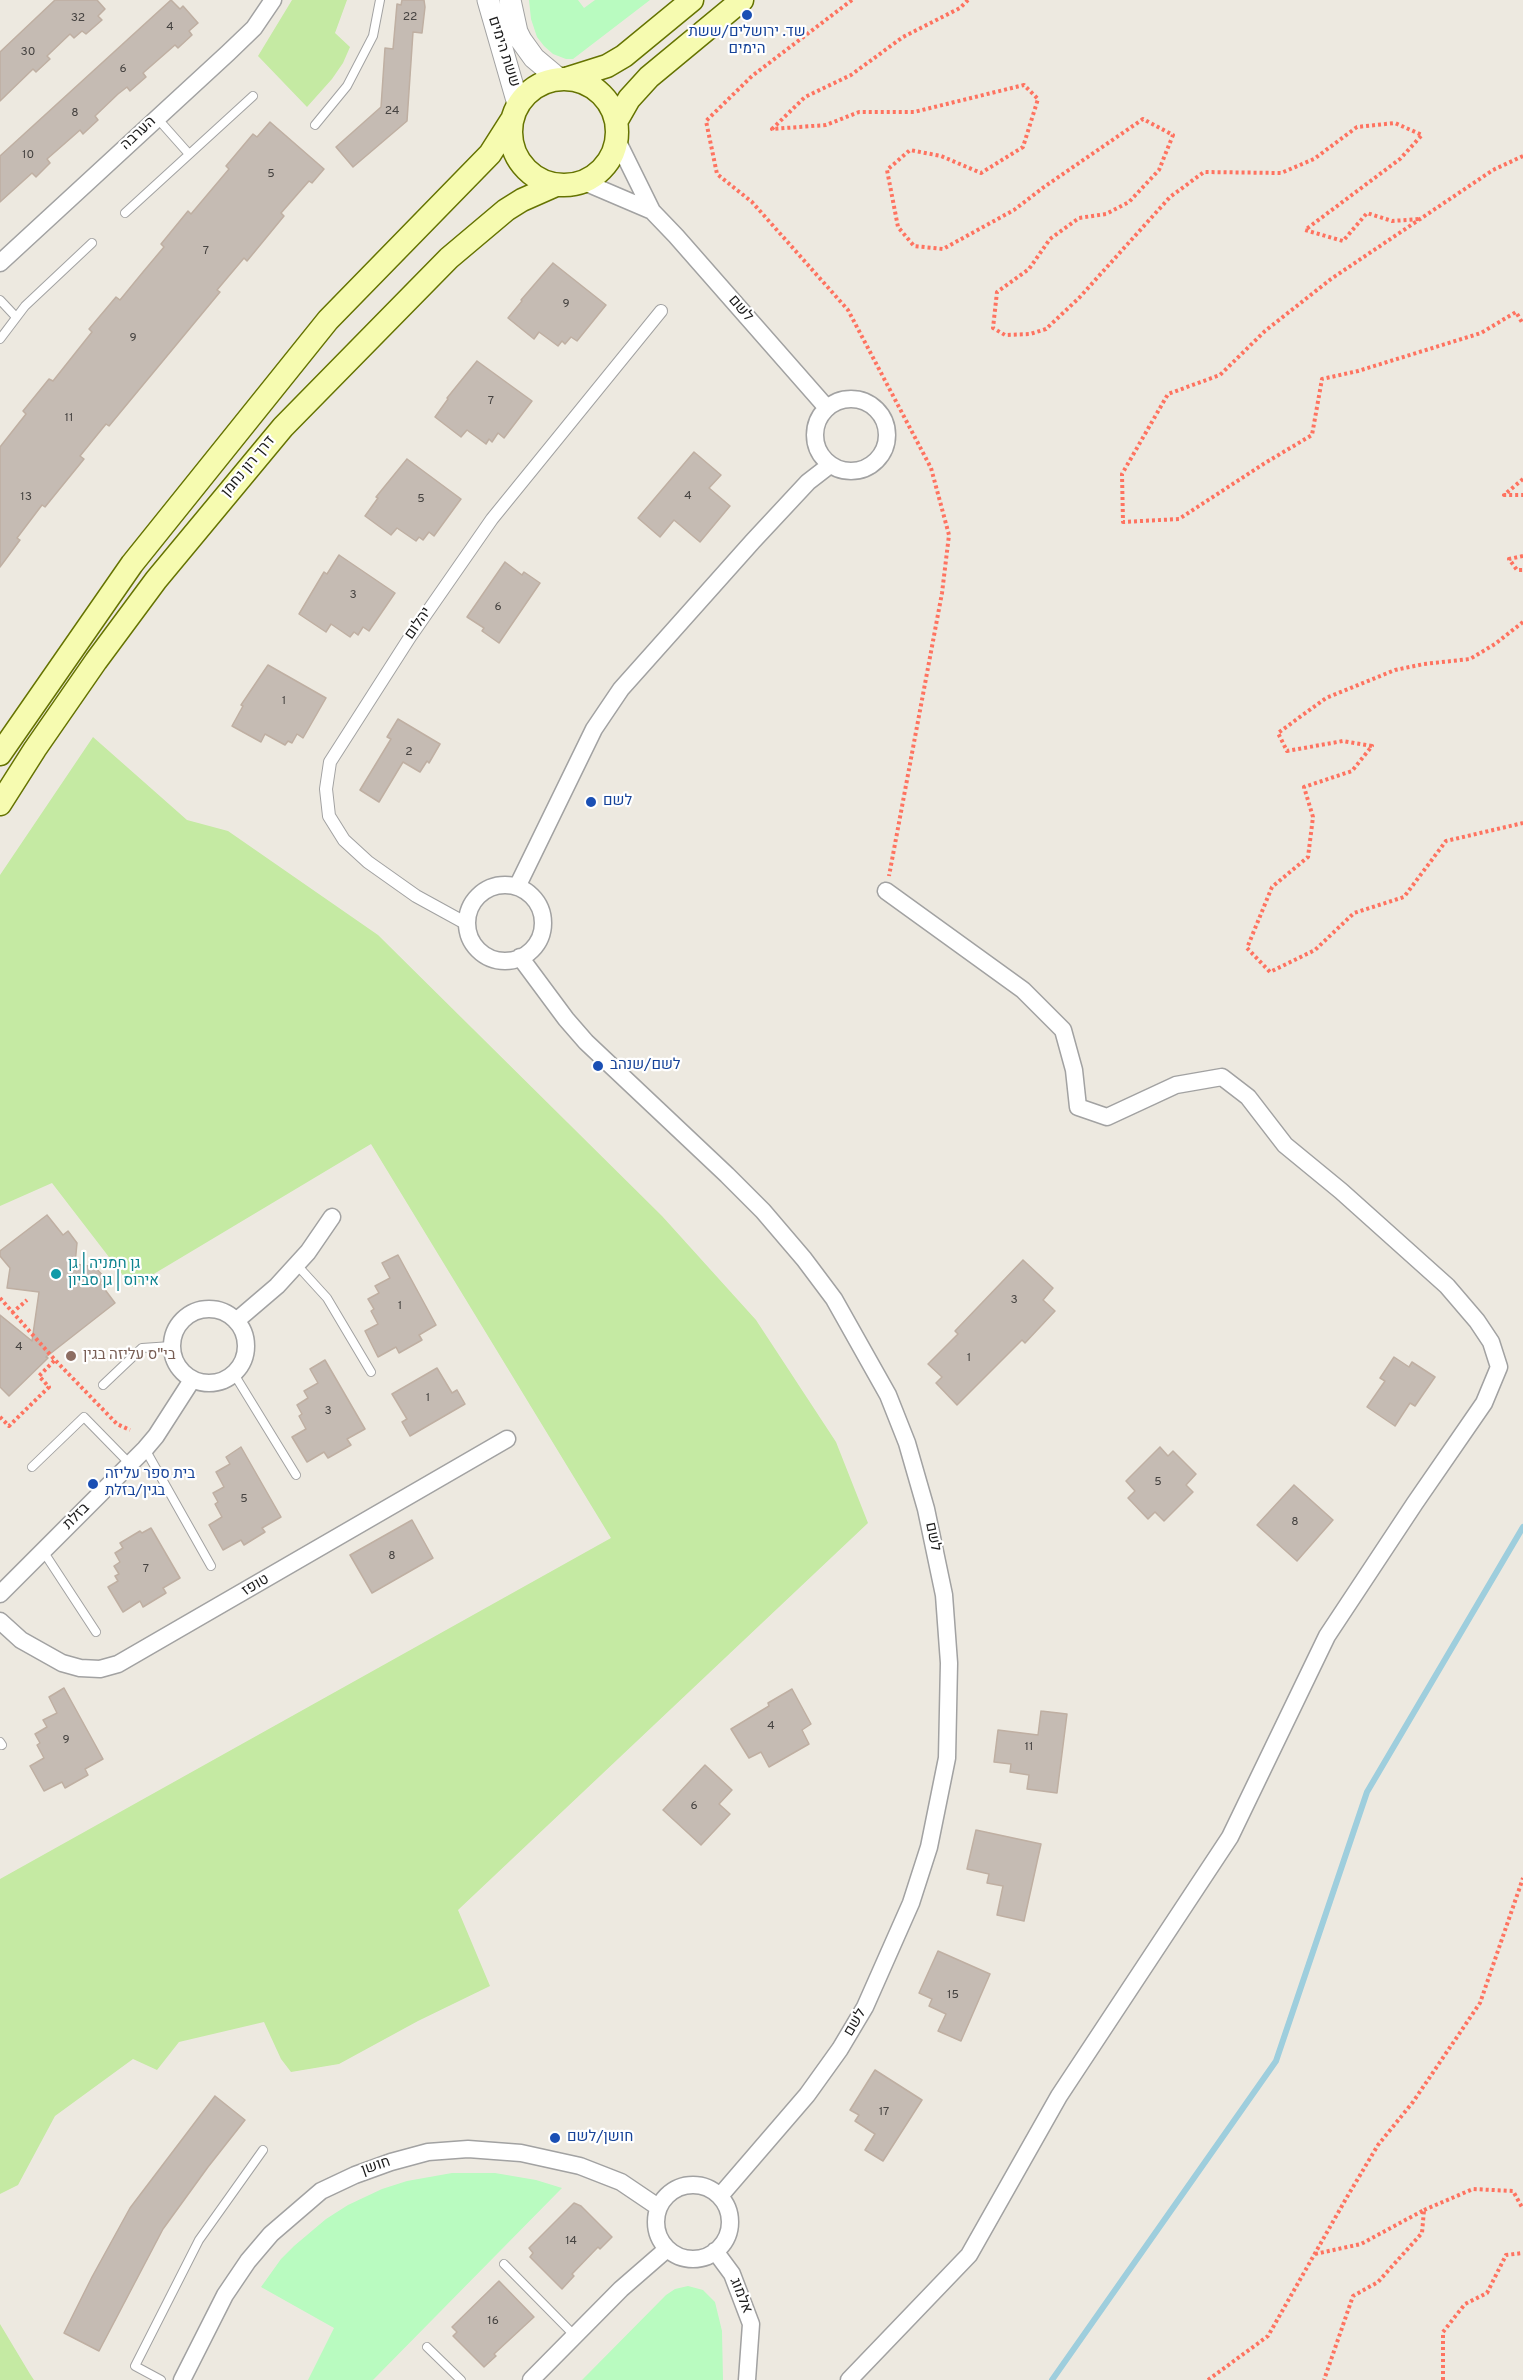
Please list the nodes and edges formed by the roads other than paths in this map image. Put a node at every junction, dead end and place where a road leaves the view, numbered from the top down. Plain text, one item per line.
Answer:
1 (273, 0) edge
2 (380, 0) edge
3 (488, 0) edge
4 (510, 0) edge
5 (692, 0) edge
6 (742, 0) edge
7 (563, 79) junction
8 (253, 96) dead end
9 (515, 112) junction
10 (156, 117) junction
11 (315, 125) dead end
12 (617, 130) junction
13 (189, 154) junction
14 (584, 182) junction
15 (556, 185) junction
16 (648, 209) junction
17 (125, 213) dead end
18 (92, 243) dead end
19 (0, 263) edge
20 (0, 300) edge
21 (661, 311) dead end
22 (16, 317) junction
23 (0, 339) edge
24 (827, 408) junction
25 (830, 465) junction
26 (0, 754) edge
27 (0, 804) edge
28 (517, 887) junction
29 (886, 891) road end
30 (467, 924) junction
31 (520, 957) junction
32 (332, 1217) dead end
33 (296, 1264) junction
34 (236, 1321) junction
35 (171, 1346) junction
36 (371, 1372) dead end
37 (234, 1374) junction
38 (192, 1380) junction
39 (103, 1385) dead end
40 (507, 1439) dead end
41 (145, 1449) junction
42 (130, 1464) junction
43 (32, 1467) dead end
44 (296, 1475) dead end
45 (43, 1551) junction
46 (211, 1566) dead end
47 (0, 1594) edge
48 (0, 1621) edge
49 (96, 1632) dead end
50 (263, 2150) dead end
51 (720, 2196) junction
52 (658, 2207) junction
53 (667, 2248) junction
54 (715, 2252) junction
55 (504, 2264) dead end
56 (575, 2336) junction
57 (427, 2347) dead end
58 (160, 2380) edge
59 (182, 2380) edge
60 (461, 2380) edge
61 (531, 2380) edge
62 (747, 2380) edge
63 (849, 2380) edge

1 - 10 street, הערבה
2 - 11 lane
3 - 9 street, ששת הימים
4 - 7 street, ששת הימים
5 - 7 main road
6 - 12 main road
7 - 9 main road
7 - 12 main road
8 - 13 lane
9 - 15 main road
9 - 26 main road, דרך רון נחמן
10 - 13 lane
10 - 19 street, הערבה
12 - 14 main road
12 - 16 street, לשם
13 - 17 lane
14 - 15 main road
14 - 16 street, לשם
15 - 27 main road, דרך רון נחמן
16 - 24 street, לשם
18 - 22 lane
20 - 22 lane
21 - 30 street, יהלום
22 - 23 lane
24 - 25 street
24 - 25 street
25 - 28 street
28 - 30 street
28 - 31 street
29 - 63 street
30 - 31 street
31 - 51 street, לשם
32 - 33 street
33 - 34 street
33 - 36 lane
34 - 35 street
34 - 37 street
35 - 38 street
35 - 39 lane
37 - 38 street
37 - 44 lane
38 - 41 street, בזלת
40 - 48 street, טופז
41 - 42 street, בזלת
41 - 46 lane
42 - 43 lane
42 - 45 street, בזלת
45 - 47 street, בזלת
45 - 49 lane
50 - 58 lane
51 - 52 street
51 - 54 street
52 - 53 street
52 - 59 street, חושן
53 - 54 street
53 - 56 street
54 - 62 street, אלמוג
55 - 56 lane
56 - 61 street
57 - 60 lane

